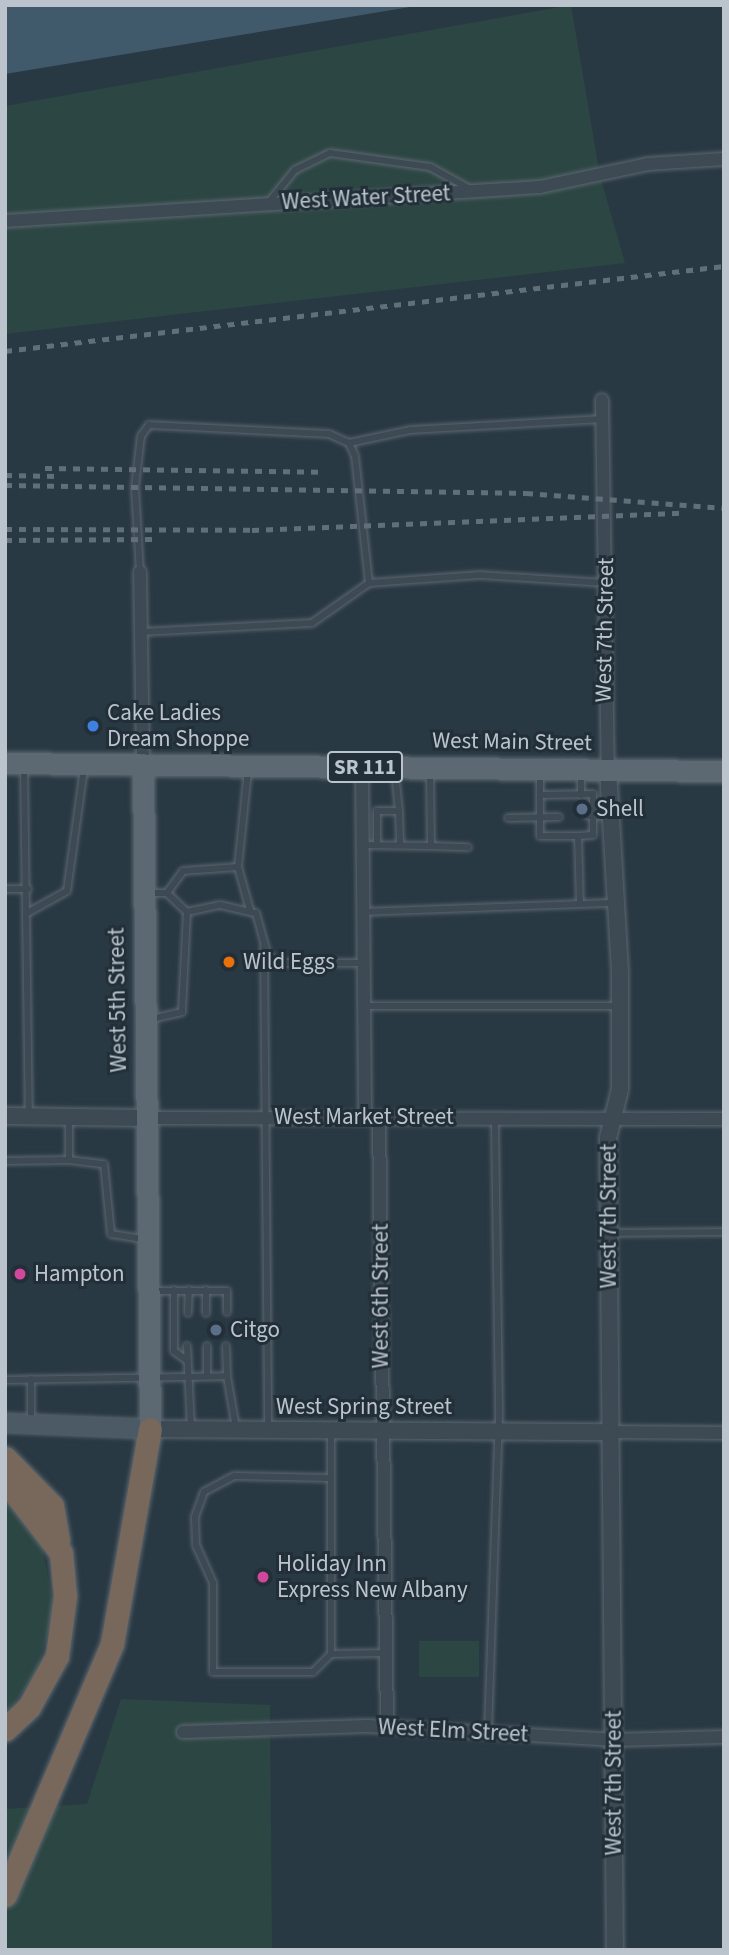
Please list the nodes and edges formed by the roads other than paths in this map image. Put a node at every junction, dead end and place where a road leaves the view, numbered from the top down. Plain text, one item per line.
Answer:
1 (724, 159) edge
2 (475, 192) junction
3 (269, 202) junction
4 (5, 221) edge
5 (602, 400) dead end
6 (603, 419) junction
7 (349, 443) junction
8 (141, 572) joint
9 (369, 583) junction
10 (606, 583) junction
11 (141, 632) junction
12 (14, 763) edge
13 (84, 764) junction
14 (142, 764) junction
15 (249, 766) junction
16 (362, 767) junction
17 (395, 767) junction
18 (429, 767) junction
19 (540, 769) junction
20 (581, 769) junction
21 (608, 769) junction
22 (724, 771) edge
23 (581, 794) junction
24 (540, 795) junction
25 (400, 811) junction
26 (591, 816) junction
27 (613, 816) junction
28 (540, 817) junction
29 (559, 817) dead end
30 (508, 818) dead end
31 (578, 836) junction
32 (363, 845) junction
33 (377, 845) junction
34 (400, 845) junction
35 (431, 846) junction
36 (468, 847) dead end
37 (238, 867) junction
38 (5, 888) edge
39 (29, 889) junction
40 (167, 893) junction
41 (143, 894) junction
42 (616, 903) junction
43 (580, 904) junction
44 (250, 910) junction
45 (29, 912) junction
46 (187, 912) junction
47 (364, 912) junction
48 (264, 947) junction
49 (364, 963) junction
50 (364, 1006) junction
51 (620, 1006) junction
52 (145, 1019) junction
53 (5, 1115) edge
54 (29, 1116) junction
55 (69, 1116) junction
56 (262, 1116) junction
57 (365, 1117) junction
58 (379, 1117) junction
59 (146, 1118) junction
60 (495, 1118) junction
61 (613, 1119) junction
62 (724, 1119) edge
63 (5, 1160) edge
64 (69, 1160) junction
65 (724, 1232) edge
66 (608, 1233) junction
67 (149, 1239) junction
68 (174, 1290) junction
69 (189, 1290) junction
70 (206, 1290) junction
71 (149, 1291) junction
72 (227, 1311) dead end
73 (188, 1313) dead end
74 (206, 1313) dead end
75 (187, 1346) dead end
76 (206, 1346) dead end
77 (226, 1346) dead end
78 (188, 1360) junction
79 (150, 1376) junction
80 (189, 1376) junction
81 (207, 1376) junction
82 (227, 1376) junction
83 (31, 1379) junction
84 (5, 1380) edge
85 (5, 1423) edge
86 (31, 1424) junction
87 (150, 1429) junction
88 (191, 1430) junction
89 (236, 1430) junction
90 (268, 1431) junction
91 (331, 1431) junction
92 (382, 1431) junction
93 (499, 1432) junction
94 (610, 1432) junction
95 (724, 1433) edge
96 (5, 1458) edge
97 (330, 1478) junction
98 (5, 1480) edge
99 (61, 1553) junction
100 (385, 1653) junction
101 (331, 1654) junction
102 (387, 1726) junction
103 (5, 1729) edge
104 (183, 1732) dead end
105 (488, 1734) junction
106 (724, 1737) edge
107 (614, 1740) junction
108 (5, 1895) edge
109 (615, 1950) edge

1 - 2 street, West Water Street
2 - 3 street, West Water Street
2 - 3 lane
3 - 4 street, West Water Street
5 - 6 street, West 7th Street
6 - 7 lane
6 - 10 street, West 7th Street
7 - 8 lane
7 - 9 lane
8 - 11 street, West 5th Street
9 - 10 lane
9 - 11 lane
10 - 21 street, West 7th Street
11 - 14 street, West 5th Street
12 - 13 main road, West Main Street / SR 111
12 - 39 lane
13 - 14 main road, West Main Street / SR 111
13 - 45 lane
14 - 15 main road, West Main Street / SR 111
14 - 41 main road, West 5th Street
15 - 16 main road, West Main Street / SR 111
15 - 37 lane
16 - 17 main road, West Main Street / SR 111
16 - 32 street
17 - 18 main road, West Main Street / SR 111
17 - 25 lane
18 - 19 main road, West Main Street / SR 111
18 - 35 lane
19 - 20 main road, West Main Street / SR 111
19 - 24 lane
20 - 21 main road, West Main Street / SR 111
20 - 23 lane
21 - 22 main road, West Main Street / SR 111
21 - 27 street, West 7th Street
23 - 24 lane
23 - 26 lane
24 - 28 lane
25 - 33 lane
25 - 34 lane
26 - 27 lane
26 - 31 lane
27 - 42 street, West 7th Street
28 - 29 lane
28 - 30 lane
28 - 31 lane
31 - 43 lane
32 - 33 lane
32 - 47 street
33 - 34 lane
34 - 35 lane
35 - 36 lane
37 - 40 lane
37 - 44 lane
38 - 39 lane
39 - 45 lane
40 - 41 lane
40 - 46 lane
41 - 52 main road, West 5th Street
42 - 43 lane
42 - 51 street, West 7th Street
43 - 47 lane
44 - 46 lane
44 - 48 lane
45 - 54 lane
46 - 52 lane
47 - 49 street
48 - 49 lane
48 - 56 lane
49 - 50 street
50 - 51 lane
50 - 57 street
51 - 61 street, West 7th Street
52 - 59 main road, West 5th Street
53 - 54 street, West Market Street
54 - 55 street, West Market Street
55 - 59 street, West Market Street
55 - 64 lane
56 - 57 street, West Market Street
56 - 59 street, West Market Street
56 - 90 lane
57 - 58 street, West Market Street
58 - 60 street, West Market Street
58 - 92 street, West 6th Street
59 - 67 main road, West 5th Street
60 - 61 street, West Market Street
60 - 93 lane
61 - 62 street, West Market Street
61 - 66 street, West 7th Street
63 - 64 lane
64 - 67 lane
65 - 66 lane
66 - 94 street, West 7th Street
67 - 71 main road, West 5th Street
68 - 69 lane
68 - 71 lane
68 - 78 lane
69 - 70 lane
69 - 73 lane
70 - 72 lane
70 - 74 lane
71 - 79 main road, West 5th Street
75 - 78 lane
76 - 81 lane
77 - 82 lane
78 - 80 lane
79 - 80 lane
79 - 83 lane
79 - 87 main road, West 5th Street
80 - 81 lane
80 - 88 lane
81 - 82 lane
82 - 89 lane
83 - 84 lane
83 - 86 lane
85 - 86 main road, West Spring Street
86 - 87 main road, West Spring Street
87 - 88 street, West Spring Street
87 - 108 highway
88 - 89 street, West Spring Street
89 - 90 street, West Spring Street
90 - 91 street, West Spring Street
91 - 92 street, West Spring Street
91 - 97 lane
92 - 93 street, West Spring Street
92 - 100 street, West 6th Street
93 - 94 street, West Spring Street
93 - 105 lane
94 - 95 street, West Spring Street
94 - 107 street, West 7th Street
96 - 99 highway
97 - 101 lane
97 - 101 lane
98 - 99 highway
99 - 103 highway
100 - 101 lane
100 - 102 street, West 6th Street
102 - 104 street, West Elm Street
102 - 105 street, West Elm Street
105 - 107 street, West Elm Street
106 - 107 street, West Elm Street
107 - 109 street, West 7th Street

